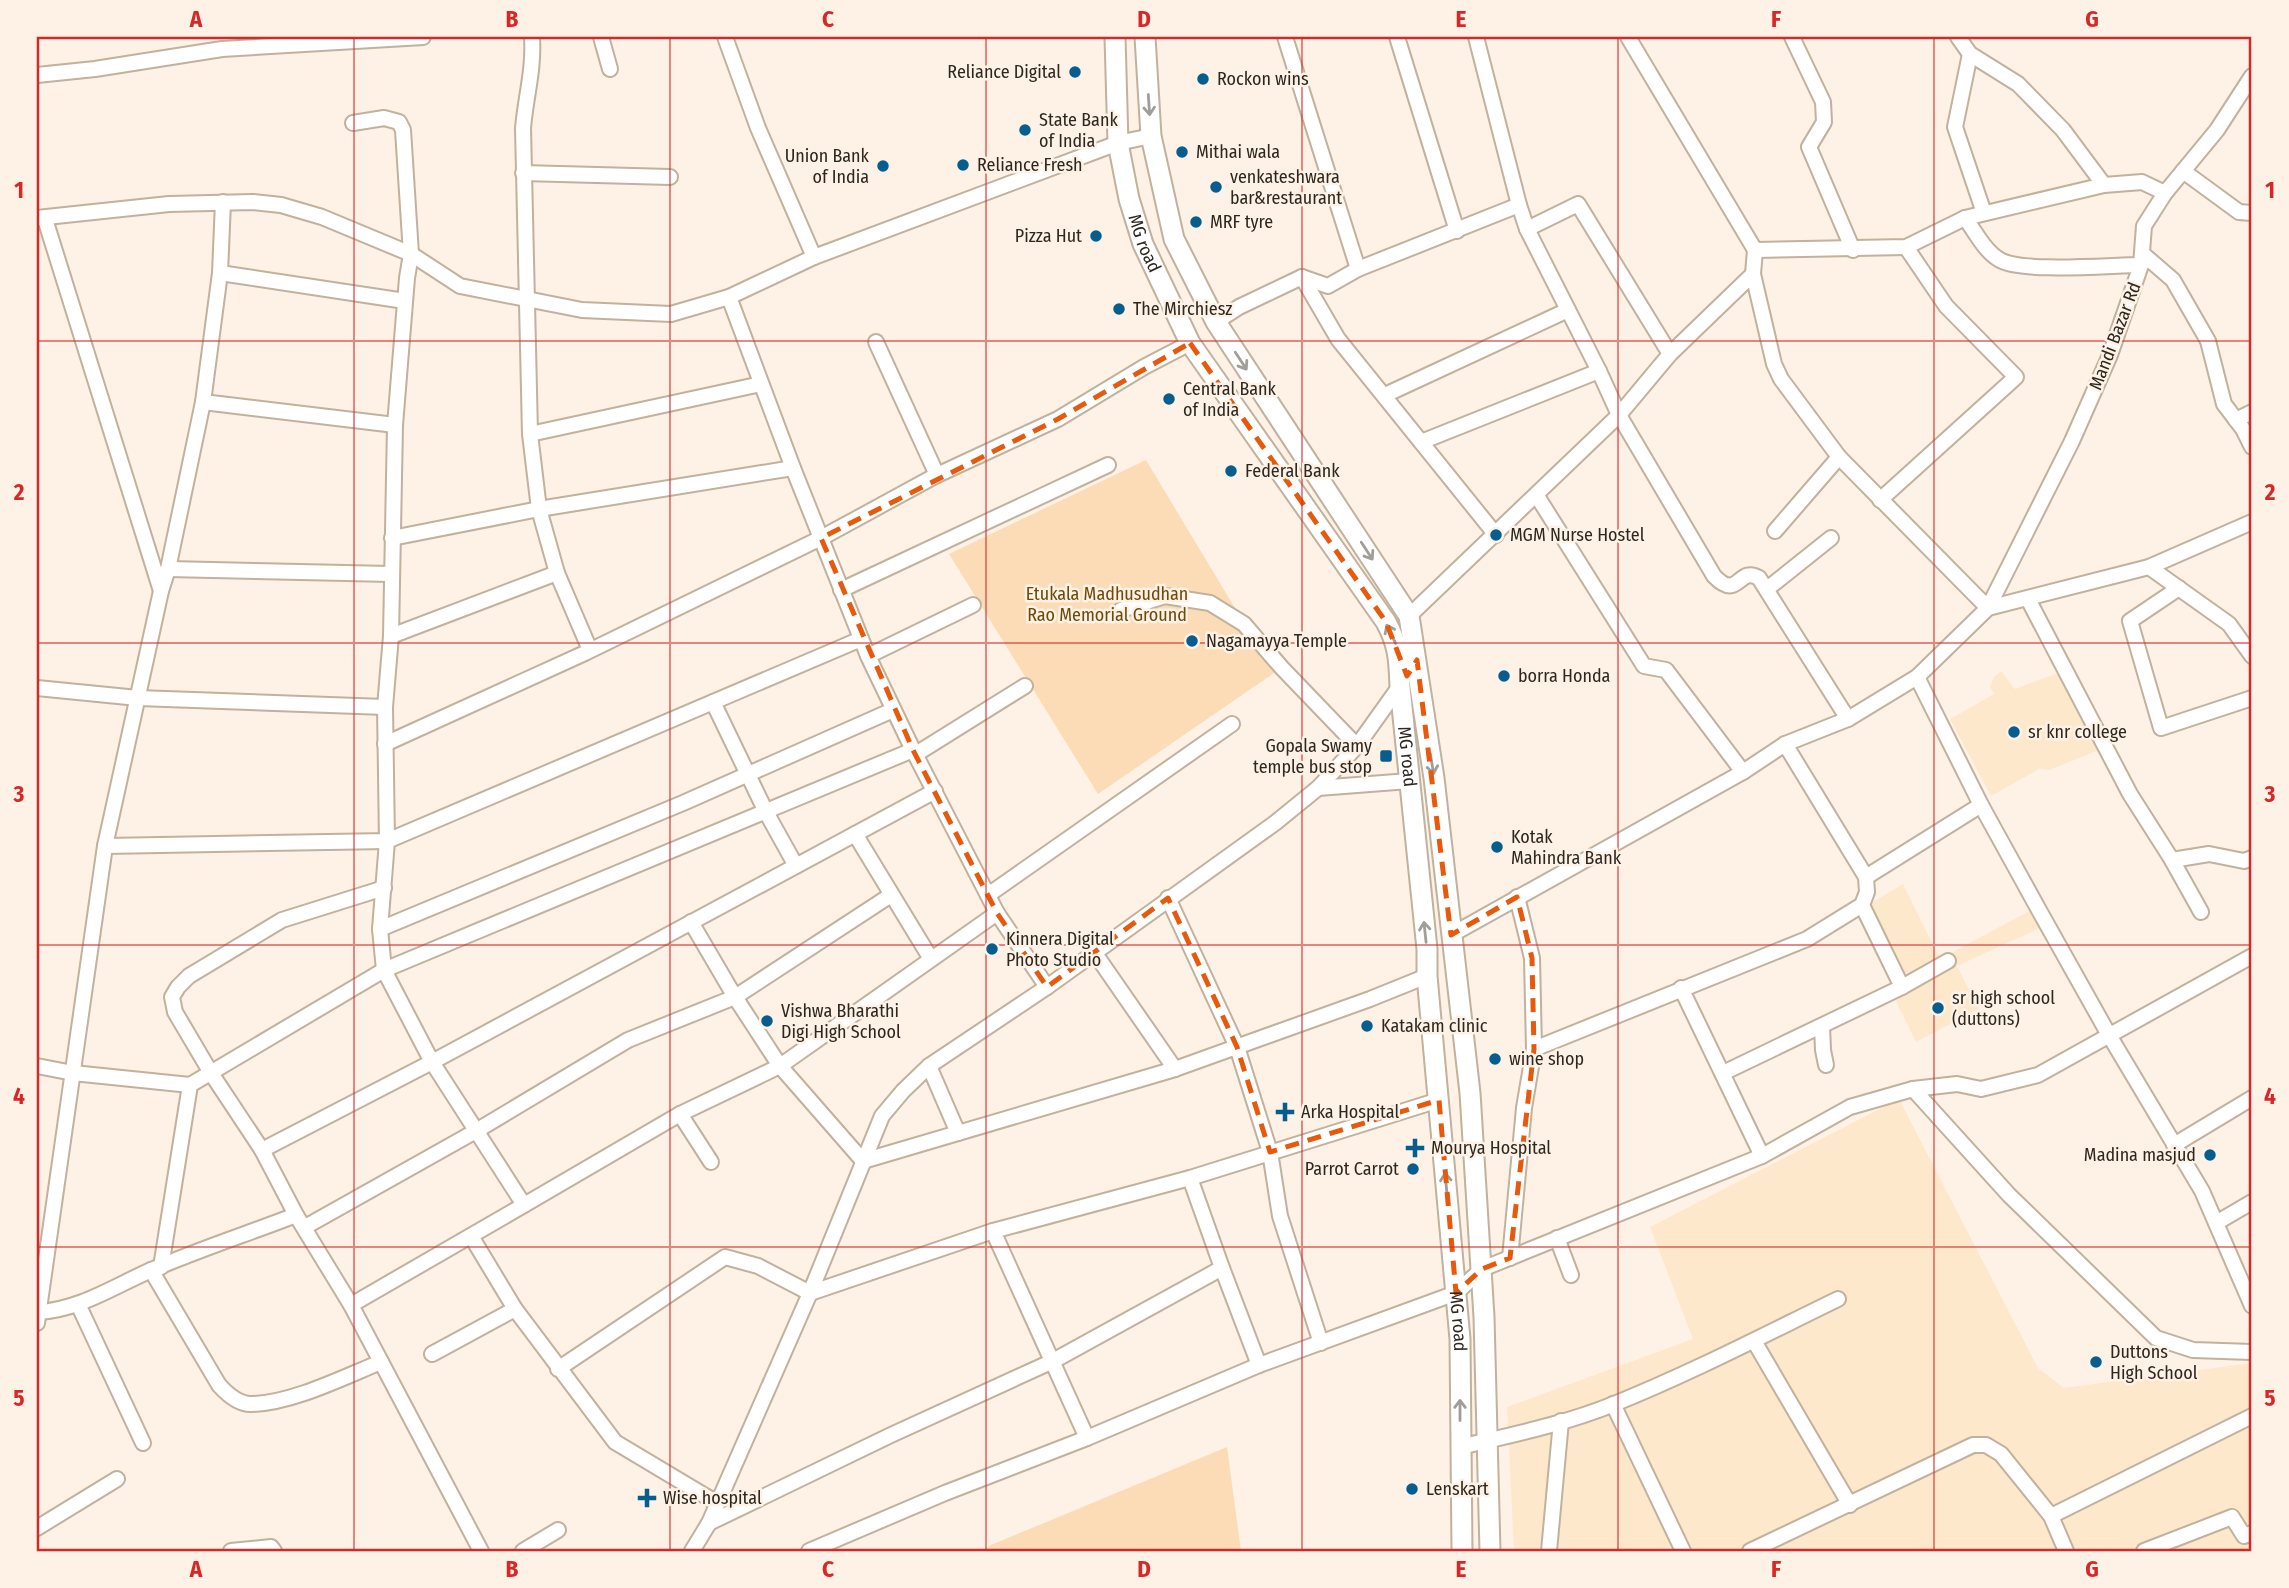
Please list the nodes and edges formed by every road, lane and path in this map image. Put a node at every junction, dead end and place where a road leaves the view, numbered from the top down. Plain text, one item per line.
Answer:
1 (423, 37) edge
2 (532, 37) edge
3 (601, 37) edge
4 (725, 37) edge
5 (1115, 37) edge
6 (1145, 37) edge
7 (1285, 37) edge
8 (1397, 37) edge
9 (1476, 37) edge
10 (1628, 37) edge
11 (1792, 37) edge
12 (1958, 37) edge
13 (1970, 54) junction
14 (610, 69) dead end
15 (37, 75) edge
16 (2252, 76) edge
17 (353, 122) dead end
18 (1151, 136) junction
19 (1118, 144) junction
20 (2183, 171) junction
21 (523, 173) junction
22 (670, 177) dead end
23 (2104, 185) junction
24 (2165, 193) junction
25 (223, 202) junction
26 (1519, 205) junction
27 (1984, 213) junction
28 (2252, 213) edge
29 (41, 218) edge
30 (1965, 218) junction
31 (1527, 229) junction
32 (1457, 231) junction
33 (1906, 247) junction
34 (1755, 250) junction
35 (1853, 250) junction
36 (411, 254) junction
37 (814, 257) junction
38 (2142, 260) junction
39 (1358, 269) junction
40 (220, 273) junction
41 (1753, 274) junction
42 (1302, 277) junction
43 (729, 297) junction
44 (528, 299) junction
45 (405, 301) junction
46 (1568, 310) junction
47 (1216, 322) junction
48 (876, 342) dead end
49 (1191, 343) junction
50 (1670, 354) junction
51 (1598, 371) junction
52 (761, 384) junction
53 (1385, 395) junction
54 (203, 402) junction
55 (2252, 411) edge
56 (1619, 415) junction
57 (2236, 420) junction
58 (395, 425) junction
59 (530, 434) junction
60 (1421, 442) junction
61 (2252, 447) edge
62 (1839, 457) junction
63 (1108, 465) dead end
64 (793, 468) junction
65 (937, 475) junction
66 (1537, 496) junction
67 (1880, 500) junction
68 (539, 509) junction
69 (2252, 523) edge
70 (1775, 531) dead end
71 (1496, 534) junction
72 (392, 538) junction
73 (821, 538) junction
74 (1831, 538) dead end
75 (2149, 567) junction
76 (169, 569) junction
77 (557, 573) junction
78 (391, 574) junction
79 (2179, 588) junction
80 (1767, 589) junction
81 (841, 590) junction
82 (161, 591) junction
83 (2028, 599) junction
84 (973, 605) dead end
85 (1988, 608) junction
86 (1121, 610) dead end
87 (1409, 616) junction
88 (391, 636) junction
89 (861, 639) junction
90 (590, 650) junction
91 (868, 656) junction
92 (2252, 656) edge
93 (1417, 660) junction
94 (1917, 677) junction
95 (1025, 686) dead end
96 (1400, 687) junction
97 (37, 688) edge
98 (138, 698) junction
99 (2252, 698) edge
100 (713, 702) junction
101 (385, 707) junction
102 (893, 710) junction
103 (1848, 719) junction
104 (1232, 724) dead end
105 (385, 744) junction
106 (1786, 744) junction
107 (1357, 746) junction
108 (915, 752) junction
109 (1744, 772) junction
110 (748, 774) junction
111 (1409, 781) junction
112 (1318, 788) junction
113 (935, 791) junction
114 (1981, 805) junction
115 (766, 812) junction
116 (855, 834) junction
117 (387, 841) junction
118 (105, 846) junction
119 (2252, 858) edge
120 (2172, 860) junction
121 (796, 866) junction
122 (1866, 877) junction
123 (384, 888) junction
124 (891, 895) junction
125 (988, 895) junction
126 (1517, 897) junction
127 (1168, 898) junction
128 (1862, 905) junction
129 (2201, 912) dead end
130 (997, 913) junction
131 (691, 922) junction
132 (380, 929) junction
133 (1451, 935) junction
134 (1094, 952) junction
135 (2252, 956) edge
136 (931, 959) junction
137 (1948, 961) dead end
138 (384, 970) junction
139 (1427, 976) junction
140 (1047, 986) junction
141 (1902, 987) junction
142 (1681, 988) junction
143 (735, 997) junction
144 (1822, 1026) junction
145 (2109, 1035) junction
146 (1237, 1047) junction
147 (1534, 1049) junction
148 (432, 1062) junction
149 (1826, 1065) dead end
150 (37, 1066) edge
151 (780, 1066) junction
152 (929, 1066) junction
153 (1175, 1069) junction
154 (73, 1073) junction
155 (211, 1073) junction
156 (1723, 1073) junction
157 (190, 1085) junction
158 (1913, 1089) junction
159 (2252, 1098) edge
160 (1439, 1100) junction
161 (680, 1114) junction
162 (476, 1131) junction
163 (958, 1133) junction
164 (2174, 1145) junction
165 (262, 1150) junction
166 (1270, 1152) junction
167 (1762, 1156) junction
168 (863, 1161) junction
169 (711, 1162) dead end
170 (1190, 1178) junction
171 (2252, 1202) edge
172 (524, 1205) junction
173 (300, 1221) junction
174 (2216, 1223) junction
175 (993, 1231) junction
176 (471, 1236) junction
177 (1557, 1238) junction
178 (1510, 1258) junction
179 (1222, 1268) junction
180 (156, 1269) junction
181 (1482, 1269) junction
182 (1571, 1275) dead end
183 (810, 1293) junction
184 (1456, 1293) junction
185 (1838, 1299) dead end
186 (78, 1304) junction
187 (351, 1305) junction
188 (2252, 1306) edge
189 (515, 1309) junction
190 (37, 1318) edge
191 (1754, 1341) junction
192 (1321, 1343) junction
193 (2252, 1352) edge
194 (432, 1354) dead end
195 (1053, 1361) junction
196 (381, 1362) junction
197 (1259, 1365) junction
198 (558, 1369) junction
199 (1613, 1404) junction
200 (2252, 1416) edge
201 (1561, 1421) junction
202 (1087, 1438) junction
203 (1488, 1440) junction
204 (143, 1443) dead end
205 (1460, 1447) junction
206 (117, 1479) dead end
207 (717, 1503) junction
208 (1850, 1505) junction
209 (2052, 1516) junction
210 (709, 1523) junction
211 (37, 1528) edge
212 (558, 1530) dead end
213 (2252, 1533) edge
214 (231, 1551) edge
215 (274, 1551) edge
216 (481, 1551) edge
217 (523, 1551) edge
218 (692, 1551) edge
219 (809, 1551) edge
220 (1462, 1551) edge
221 (1490, 1551) edge
222 (1549, 1551) edge
223 (1683, 1551) edge
224 (1750, 1551) edge
225 (2066, 1551) edge
226 (2144, 1551) edge

1 - 15 street
2 - 21 street
3 - 14 street
4 - 37 street
5 - 19 main road, MG road
6 -> 18 main road, MG road
7 - 39 street
8 - 32 street
9 - 26 street
10 - 34 street
11 - 35 street
12 - 13 street
13 - 23 street
13 - 27 street
16 - 20 street, Mandi Bazar Rd
17 - 36 street
18 - 19 street
18 - 47 main road, MG road
19 - 37 street
19 - 49 main road, MG road
20 - 24 street, Mandi Bazar Rd
20 - 28 street
21 - 22 street
21 - 44 street
23 - 24 street
23 - 27 street
24 - 38 street, Mandi Bazar Rd
25 - 29 street
25 - 36 street
25 - 40 street
26 - 31 street
26 - 32 street
27 - 30 street
29 - 82 street
30 - 33 street
30 - 38 street
31 - 46 street
31 - 50 street
32 - 39 street
33 - 35 street
33 - 67 street
34 - 35 street
34 - 41 street
36 - 44 street
36 - 45 street
37 - 43 street
38 - 57 street
38 - 85 street, Mandi Bazar Rd
39 - 42 street
40 - 45 street
40 - 54 street
41 - 50 street
41 - 62 street
42 - 47 street
42 - 53 street
43 - 44 street
43 - 52 street
44 - 59 street
45 - 58 street
46 - 51 street
46 - 53 street
47 -> 87 main road, MG road
48 - 65 street
49 - 65 street
96 -> 49 main road, MG road
50 - 56 street
51 - 56 street
51 - 60 street
52 - 59 street
52 - 64 street
53 - 60 street
54 - 58 street
54 - 76 street
55 - 57 street
56 - 66 street
56 - 80 street
57 - 61 street
58 - 72 street
59 - 68 street
60 - 71 street
62 - 67 street
62 - 70 street
63 - 81 street
64 - 68 street
64 - 73 street
65 - 73 street
66 - 71 street
66 - 109 street
67 - 85 street
68 - 72 street
68 - 77 street
69 - 75 street
71 - 87 street
72 - 78 street
73 - 81 street
73 - 90 street
74 - 80 street
75 - 79 street
75 - 83 street
76 - 78 street
76 - 82 street
77 - 88 street
77 - 90 street
78 - 88 street
79 - 92 street
79 - 99 street
80 - 103 street
81 - 89 street
82 - 98 street
83 - 85 street
83 - 120 street
84 - 91 street
85 - 94 street
86 - 107 street
87 - 93 main road, MG road
88 - 101 street
89 - 91 street
89 - 100 street
90 - 105 street
91 - 102 street
93 - 96 street
93 -> 133 main road, MG road
94 - 103 street
94 - 114 street
95 - 108 street
96 - 107 street
96 - 111 main road, MG road
97 - 98 street
98 - 101 street
98 - 118 street
100 - 110 street
100 - 117 street
101 - 105 street
102 - 108 street
102 - 110 street
103 - 106 street
104 - 125 street
105 - 117 street
106 - 109 street
106 - 122 street
107 - 112 street
108 - 113 street
108 - 115 street
109 - 126 street
110 - 115 street
110 - 132 street
111 - 112 street
139 -> 111 main road, MG road
112 - 127 street
113 - 116 street
113 - 125 street
114 - 122 street
114 - 145 street
115 - 121 street
115 - 138 street
116 - 121 street
116 - 124 street
117 - 118 street
117 - 123 street
118 - 154 street
119 - 120 street
120 - 129 street
121 - 131 street
122 - 128 street
123 - 132 street
123 - 155 street
124 - 136 street
124 - 143 street
125 - 130 street
126 - 133 street
126 - 147 street
127 - 134 street
127 - 146 street
128 - 141 street
128 - 142 street
130 - 136 street
130 - 140 street
131 - 143 street
131 - 148 street
132 - 138 street
133 - 181 main road, MG road
134 - 140 street
134 - 153 street
135 - 145 street
136 - 151 street
137 - 141 street
138 - 148 street
138 - 155 street
139 - 146 street
139 - 160 main road, MG road
140 - 152 street
141 - 144 street
142 - 147 street
142 - 156 street
143 - 151 street
143 - 162 street
144 - 149 street
144 - 156 street
145 - 158 street
145 - 164 street
146 - 153 street
146 - 166 street
147 - 178 street
148 - 162 street
148 - 165 street
150 - 154 street
151 - 161 street
151 - 168 street
152 - 163 street
152 - 168 street
153 - 163 street
154 - 157 street
154 - 190 street
155 - 157 street
155 - 165 street
156 - 167 street
157 - 180 street
158 - 167 street
158 - 193 street
159 - 164 street
160 - 166 street
184 -> 160 main road, MG road
161 - 169 street
161 - 172 street
162 - 172 street
162 - 173 street
163 - 168 street
164 - 174 street
165 - 173 street
166 - 170 street
166 - 192 street
167 - 177 street
168 - 183 street
170 - 175 street
170 - 179 street
171 - 174 street
172 - 176 street
173 - 180 street
173 - 187 street
174 - 188 street
175 - 183 street
175 - 195 street
176 - 187 street
176 - 189 street
177 - 178 street
177 - 182 street
178 - 181 street
179 - 195 street
179 - 197 street
180 - 186 street
180 - 196 street
181 - 184 street
181 - 203 main road, MG road
183 - 198 street
183 - 207 street
184 - 192 street
205 -> 184 main road, MG road
185 - 191 street
186 - 190 street
186 - 204 street
187 - 196 street
189 - 194 street
189 - 198 street
191 - 199 street
191 - 208 street
192 - 197 street
195 - 202 street
195 - 210 street
196 - 216 street
197 - 202 street
198 - 207 street
199 - 201 street
199 - 223 street
200 - 209 street
201 - 203 street
201 - 222 street
202 - 219 street
203 - 205 street
203 - 221 main road, MG road
205 - 220 main road, MG road
206 - 211 street
207 - 210 street
208 - 209 street
208 - 224 street
209 - 225 street
210 - 218 street
212 - 217 street
213 - 226 street
214 - 215 street

